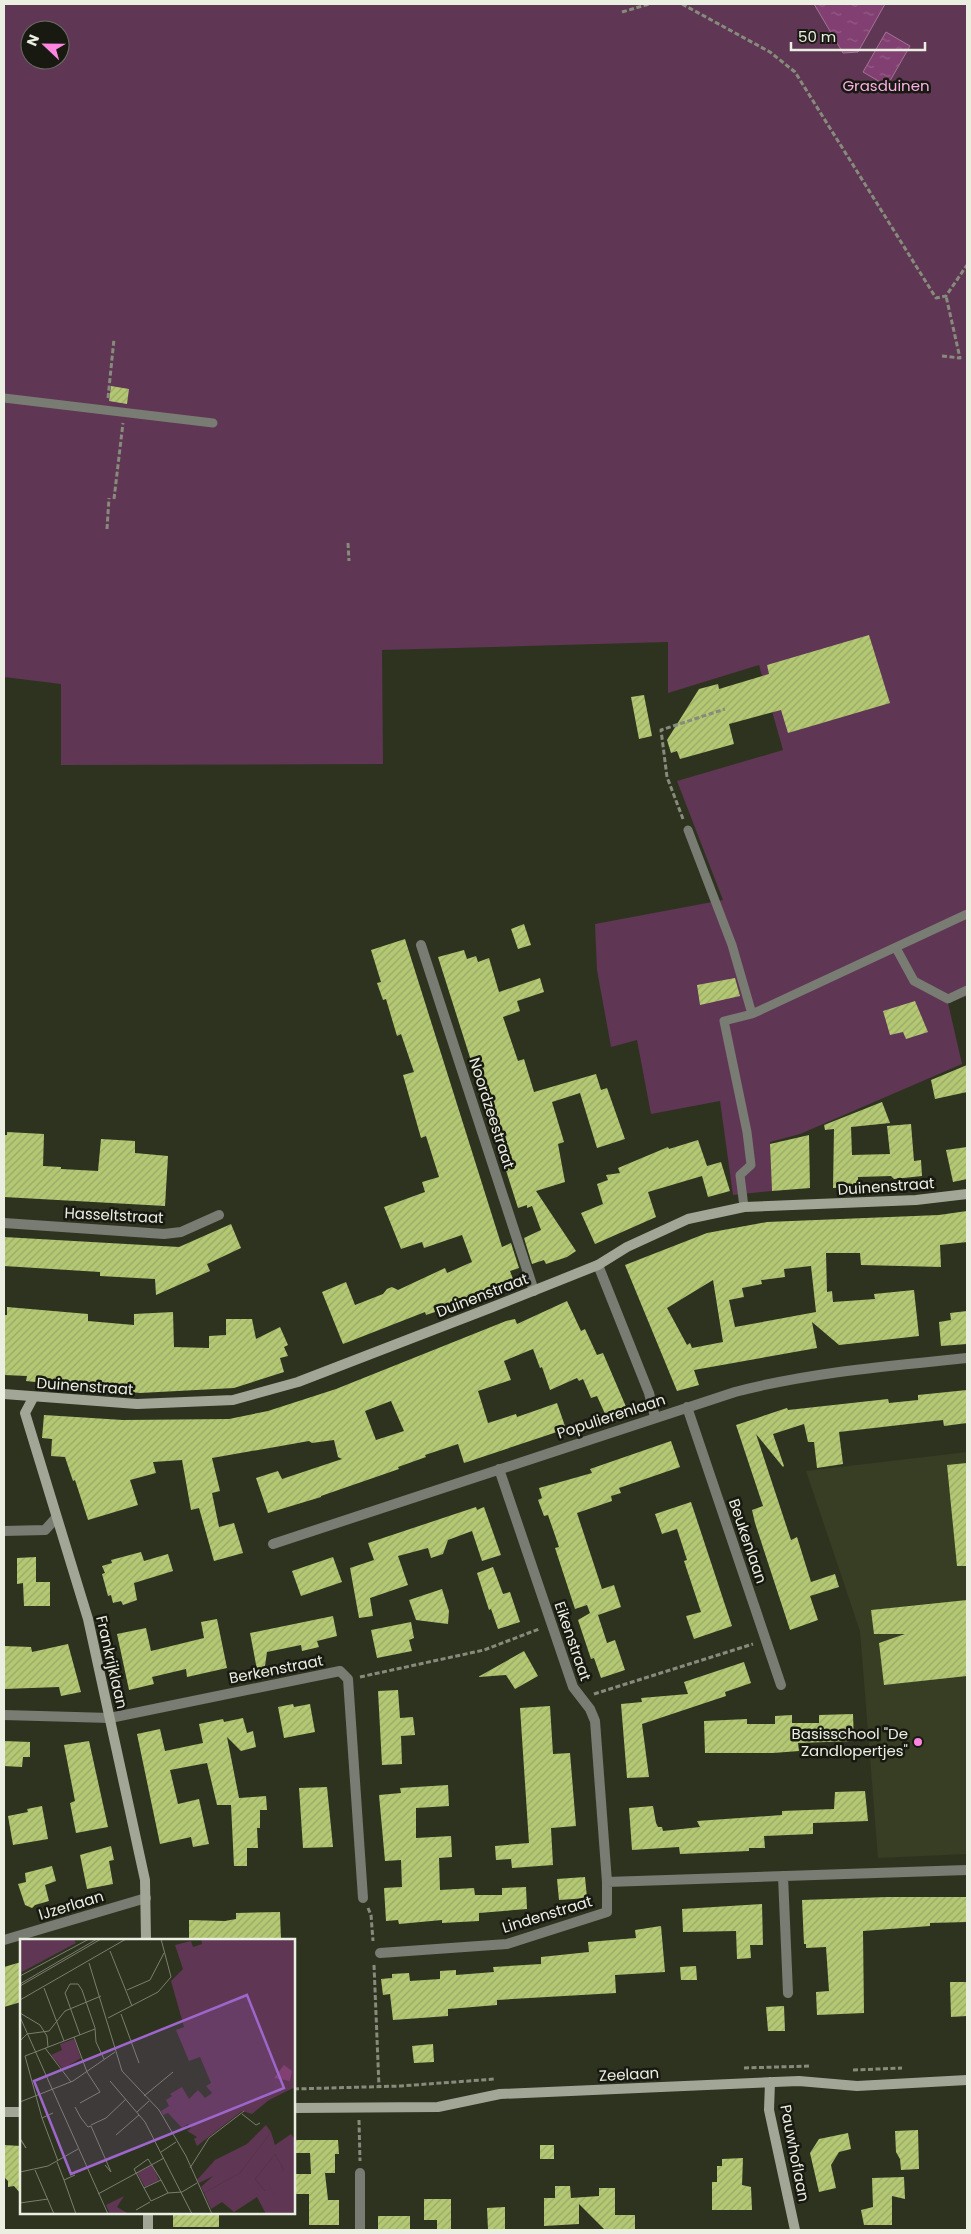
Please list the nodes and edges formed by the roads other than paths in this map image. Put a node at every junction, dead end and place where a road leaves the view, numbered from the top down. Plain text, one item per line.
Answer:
1 (4, 398) edge
2 (213, 423) dead end
3 (688, 830) road end
4 (967, 914) edge
5 (421, 945) dead end
6 (896, 948) junction
7 (967, 990) edge
8 (752, 1014) junction
9 (967, 1194) edge
10 (744, 1208) junction
11 (219, 1215) dead end
12 (4, 1223) edge
13 (598, 1264) junction
14 (534, 1290) junction
15 (967, 1358) edge
16 (4, 1394) edge
17 (33, 1398) junction
18 (687, 1407) junction
19 (655, 1417) junction
20 (499, 1469) junction
21 (56, 1518) junction
22 (4, 1531) edge
23 (273, 1544) dead end
24 (781, 1685) dead end
25 (4, 1716) edge
26 (110, 1718) junction
27 (967, 1870) edge
28 (783, 1876) junction
29 (607, 1882) junction
30 (146, 1898) junction
31 (363, 1898) road end
32 (146, 1939) edge
33 (4, 1940) edge
34 (380, 1952) dead end
35 (788, 1993) dead end
36 (967, 2080) edge
37 (770, 2082) junction
38 (295, 2108) edge
39 (4, 2112) edge
40 (20, 2112) edge
41 (360, 2172) road end
42 (148, 2214) edge
43 (148, 2230) edge
44 (360, 2230) edge
45 (795, 2230) edge

1 - 2 lane
3 - 8 lane
4 - 6 lane
5 - 14 street, Noordzeestraat
6 - 7 lane
6 - 8 lane
8 - 10 lane
9 - 10 street, Duinenstraat
10 - 13 street, Duinenstraat
11 - 12 street, Hasseltstraat
13 - 14 street, Duinenstraat
13 - 19 street
14 - 17 street, Duinenstraat
15 - 18 street, Populierenlaan
16 - 17 street, Duinenstraat
17 - 21 street, Frankrijklaan
18 - 19 street, Populierenlaan
18 - 24 street, Beukenlaan
19 - 20 street, Populierenlaan
20 - 23 street, Populierenlaan
20 - 29 street, Eikenstraat
21 - 22 street
21 - 26 street, Frankrijklaan
25 - 26 street
26 - 30 street, Frankrijklaan
26 - 31 street, Berkenstraat
27 - 28 street, Lindenstraat
28 - 29 street, Lindenstraat
28 - 35 street
29 - 34 street, Lindenstraat
30 - 32 street, Frankrijklaan
30 - 33 street, IJzerlaan
36 - 37 street, Zeelaan
37 - 38 street, Zeelaan
37 - 45 street, Pauwhoflaan
39 - 40 street
41 - 44 street
42 - 43 street

